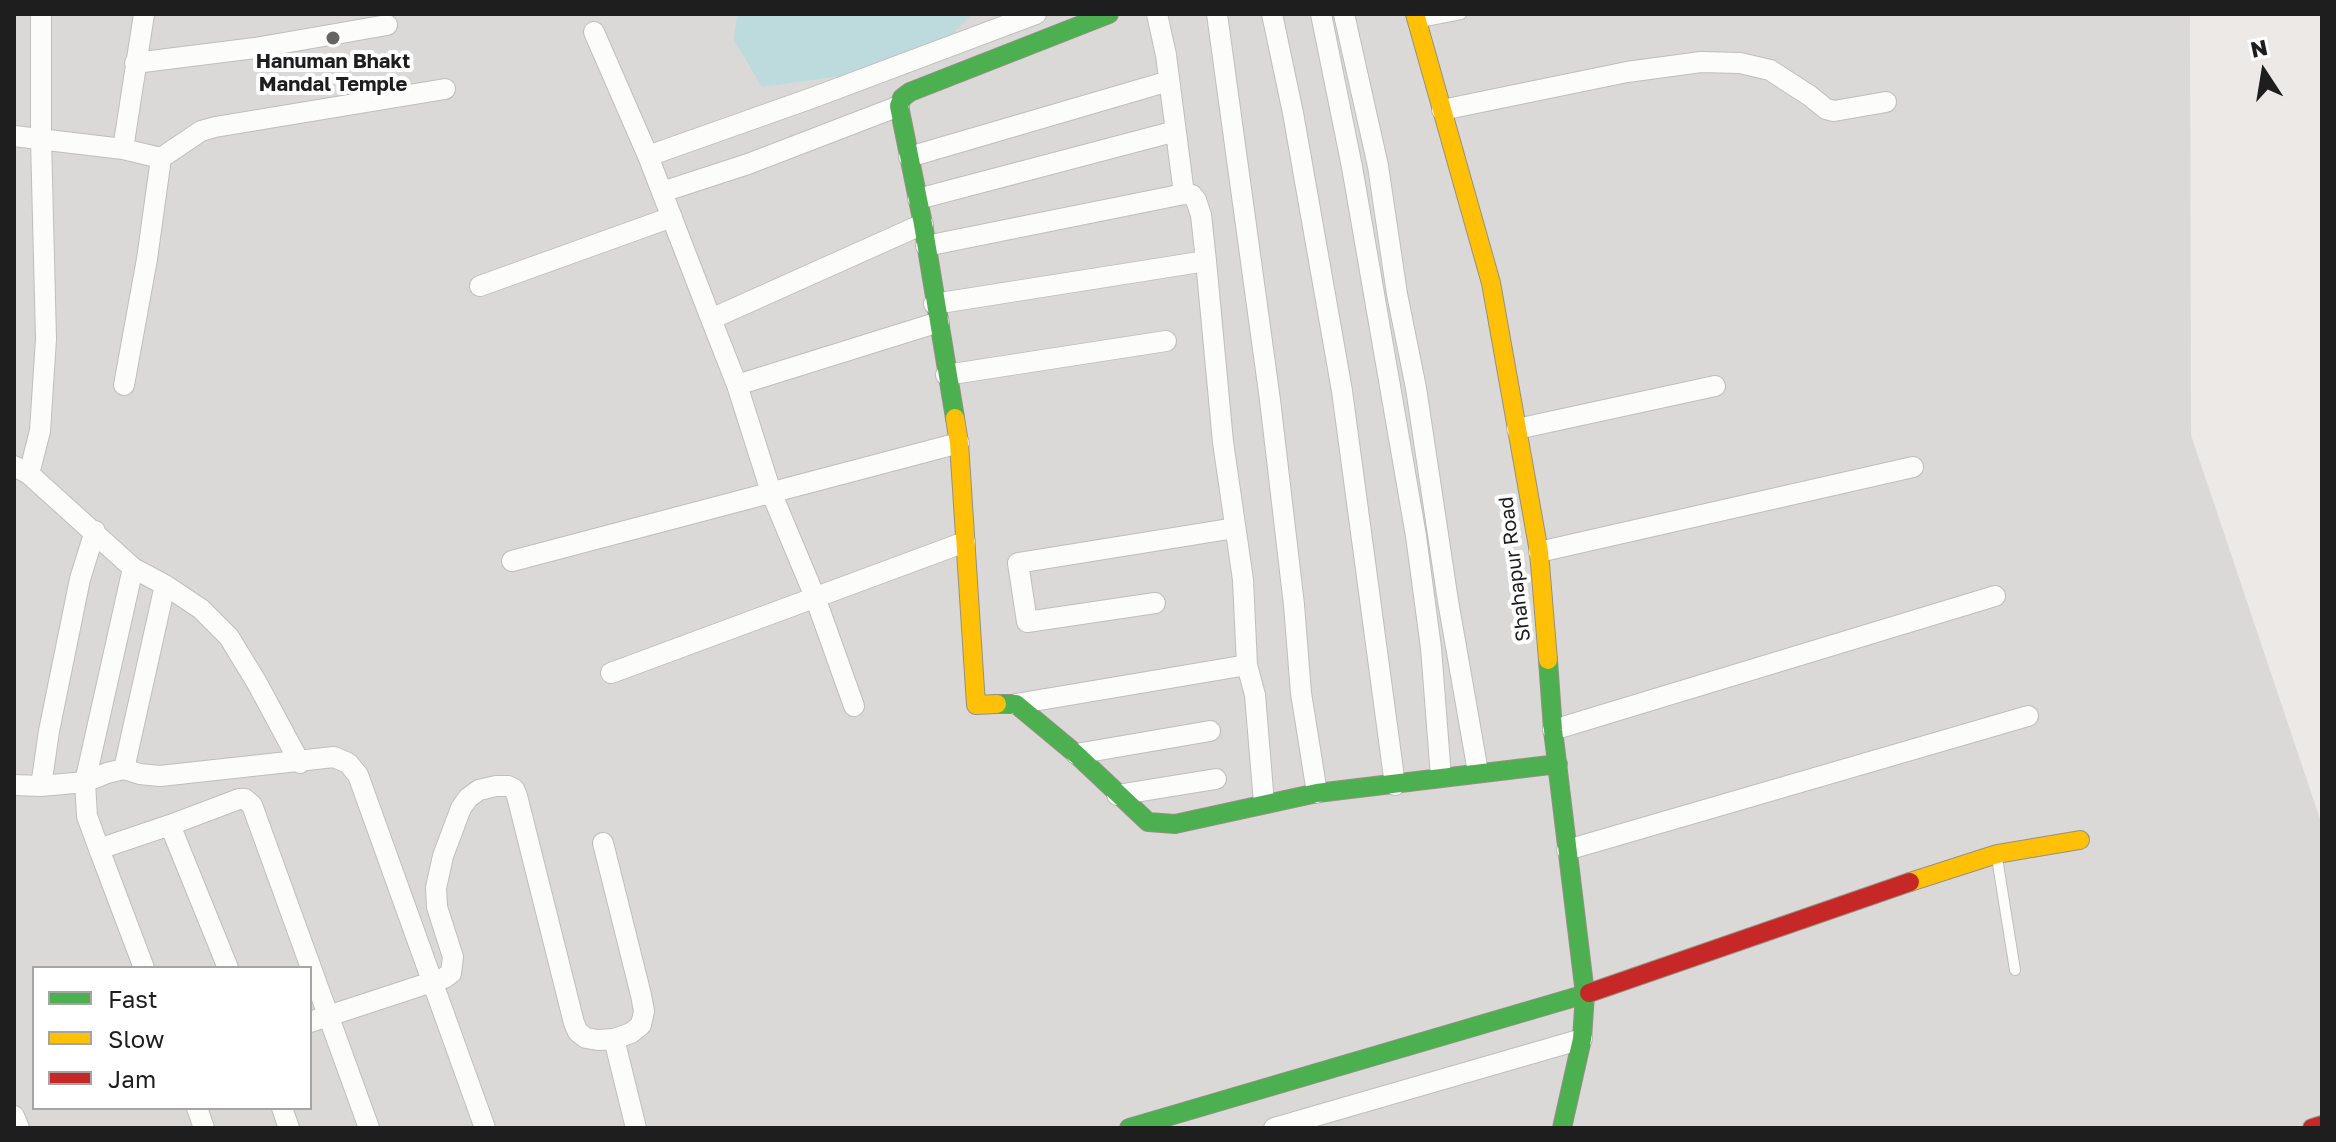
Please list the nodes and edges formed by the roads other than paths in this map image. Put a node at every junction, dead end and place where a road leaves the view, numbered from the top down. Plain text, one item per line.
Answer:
1 (41, 14) edge
2 (144, 14) edge
3 (1036, 14) edge
4 (1109, 14) edge
5 (1157, 14) edge
6 (1217, 14) edge
7 (1272, 14) edge
8 (1321, 14) edge
9 (1344, 14) edge
10 (1461, 14) edge
11 (1416, 18) edge
12 (387, 25) dead end
13 (594, 32) dead end
14 (135, 63) junction
15 (1169, 81) junction
16 (445, 89) dead end
17 (1886, 102) dead end
18 (899, 106) junction
19 (1442, 110) junction
20 (1176, 131) junction
21 (14, 136) edge
22 (41, 139) junction
23 (123, 149) junction
24 (648, 156) junction
25 (909, 157) junction
26 (161, 158) junction
27 (662, 192) junction
28 (1184, 194) junction
29 (918, 199) junction
30 (672, 217) junction
31 (923, 224) junction
32 (926, 246) junction
33 (1206, 261) junction
34 (480, 286) dead end
35 (937, 313) junction
36 (711, 319) junction
37 (1166, 341) dead end
38 (946, 375) junction
39 (124, 385) dead end
40 (737, 385) junction
41 (1715, 386) dead end
42 (1517, 429) junction
43 (959, 443) junction
44 (1913, 467) dead end
45 (22, 470) edge
46 (771, 492) junction
47 (1235, 528) junction
48 (95, 531) junction
49 (965, 542) junction
50 (1539, 552) junction
51 (512, 561) dead end
52 (133, 568) junction
53 (165, 585) junction
54 (1995, 596) dead end
55 (815, 597) junction
56 (1155, 603) dead end
57 (1247, 665) junction
58 (611, 673) dead end
59 (1016, 704) junction
60 (854, 706) dead end
61 (2028, 716) dead end
62 (1553, 730) junction
63 (1210, 731) dead end
64 (1076, 754) junction
65 (300, 763) junction
66 (1558, 764) junction
67 (124, 769) junction
68 (1478, 772) junction
69 (1441, 777) junction
70 (1216, 779) dead end
71 (85, 782) junction
72 (14, 785) edge
73 (1395, 785) junction
74 (41, 786) junction
75 (1317, 793) junction
76 (1117, 795) junction
77 (1264, 803) junction
78 (170, 825) junction
79 (2080, 840) dead end
80 (603, 843) dead end
81 (99, 849) junction
82 (1567, 850) junction
83 (1997, 854) junction
84 (143, 966) edge
85 (227, 966) edge
86 (302, 966) edge
87 (2015, 970) dead end
88 (433, 982) junction
89 (1585, 994) junction
90 (312, 997) edge
91 (319, 1019) edge
92 (614, 1039) junction
93 (1582, 1039) junction
94 (14, 1116) edge
95 (1317, 1122) edge
96 (2322, 1125) edge
97 (19, 1128) edge
98 (369, 1128) edge
99 (485, 1128) edge
100 (636, 1128) edge
101 (1129, 1128) edge
102 (1274, 1128) edge
103 (1562, 1128) edge
104 (2312, 1128) edge

1 - 22 street
2 - 14 street
3 - 24 street
4 - 18 street
5 - 15 street
6 - 75 street
7 - 73 street
8 - 69 street
9 - 68 street
10 - 11 lane
11 - 19 street, Shahapur Road
12 - 14 street
13 - 24 street
14 - 23 street
15 - 20 street
15 - 25 street
16 - 26 street
17 - 19 street
18 - 25 street
18 - 27 street
19 - 42 street, Shahapur Road
20 - 28 street
20 - 29 street
21 - 22 street
22 - 23 street
22 - 45 street
23 - 26 street
24 - 27 street
25 - 29 street
26 - 39 street
27 - 30 street
28 - 32 street
28 - 33 street
29 - 31 street
30 - 34 street
30 - 36 street
31 - 32 street
31 - 36 street
32 - 35 street
33 - 35 street
33 - 47 street
35 - 38 street
35 - 40 street
36 - 40 street
37 - 38 street
38 - 43 street
40 - 46 street
41 - 42 street
42 - 50 street, Shahapur Road
43 - 46 street
43 - 49 street
44 - 50 street
45 - 48 street
46 - 51 street
46 - 55 street
47 - 56 street
47 - 57 street
48 - 52 street
48 - 74 street
49 - 55 street
49 - 59 street
50 - 62 street, Shahapur Road
52 - 53 street
52 - 71 street
53 - 65 street
53 - 67 street
54 - 62 street
55 - 58 street
55 - 60 street
57 - 59 street
57 - 77 street
59 - 64 street
61 - 82 street
62 - 66 street, Shahapur Road
63 - 64 street
64 - 76 street
65 - 67 street
65 - 88 street
66 - 68 street
66 - 82 street, Shahapur Road
67 - 71 street
68 - 69 street
69 - 73 street
70 - 76 street
71 - 74 street
71 - 81 street
72 - 74 street
73 - 75 street
75 - 77 street
76 - 77 street
78 - 81 street
78 - 85 street
78 - 86 street
79 - 83 street
80 - 92 street
81 - 84 street
82 - 89 street, Shahapur Road
83 - 87 lane
83 - 89 street
88 - 91 street
88 - 92 street
88 - 99 street
89 - 93 street, Shahapur Road
89 - 101 street
90 - 91 street
91 - 98 street
92 - 100 street
93 - 95 street
93 - 103 street, Shahapur Road
94 - 97 street
95 - 102 street
96 - 104 street

